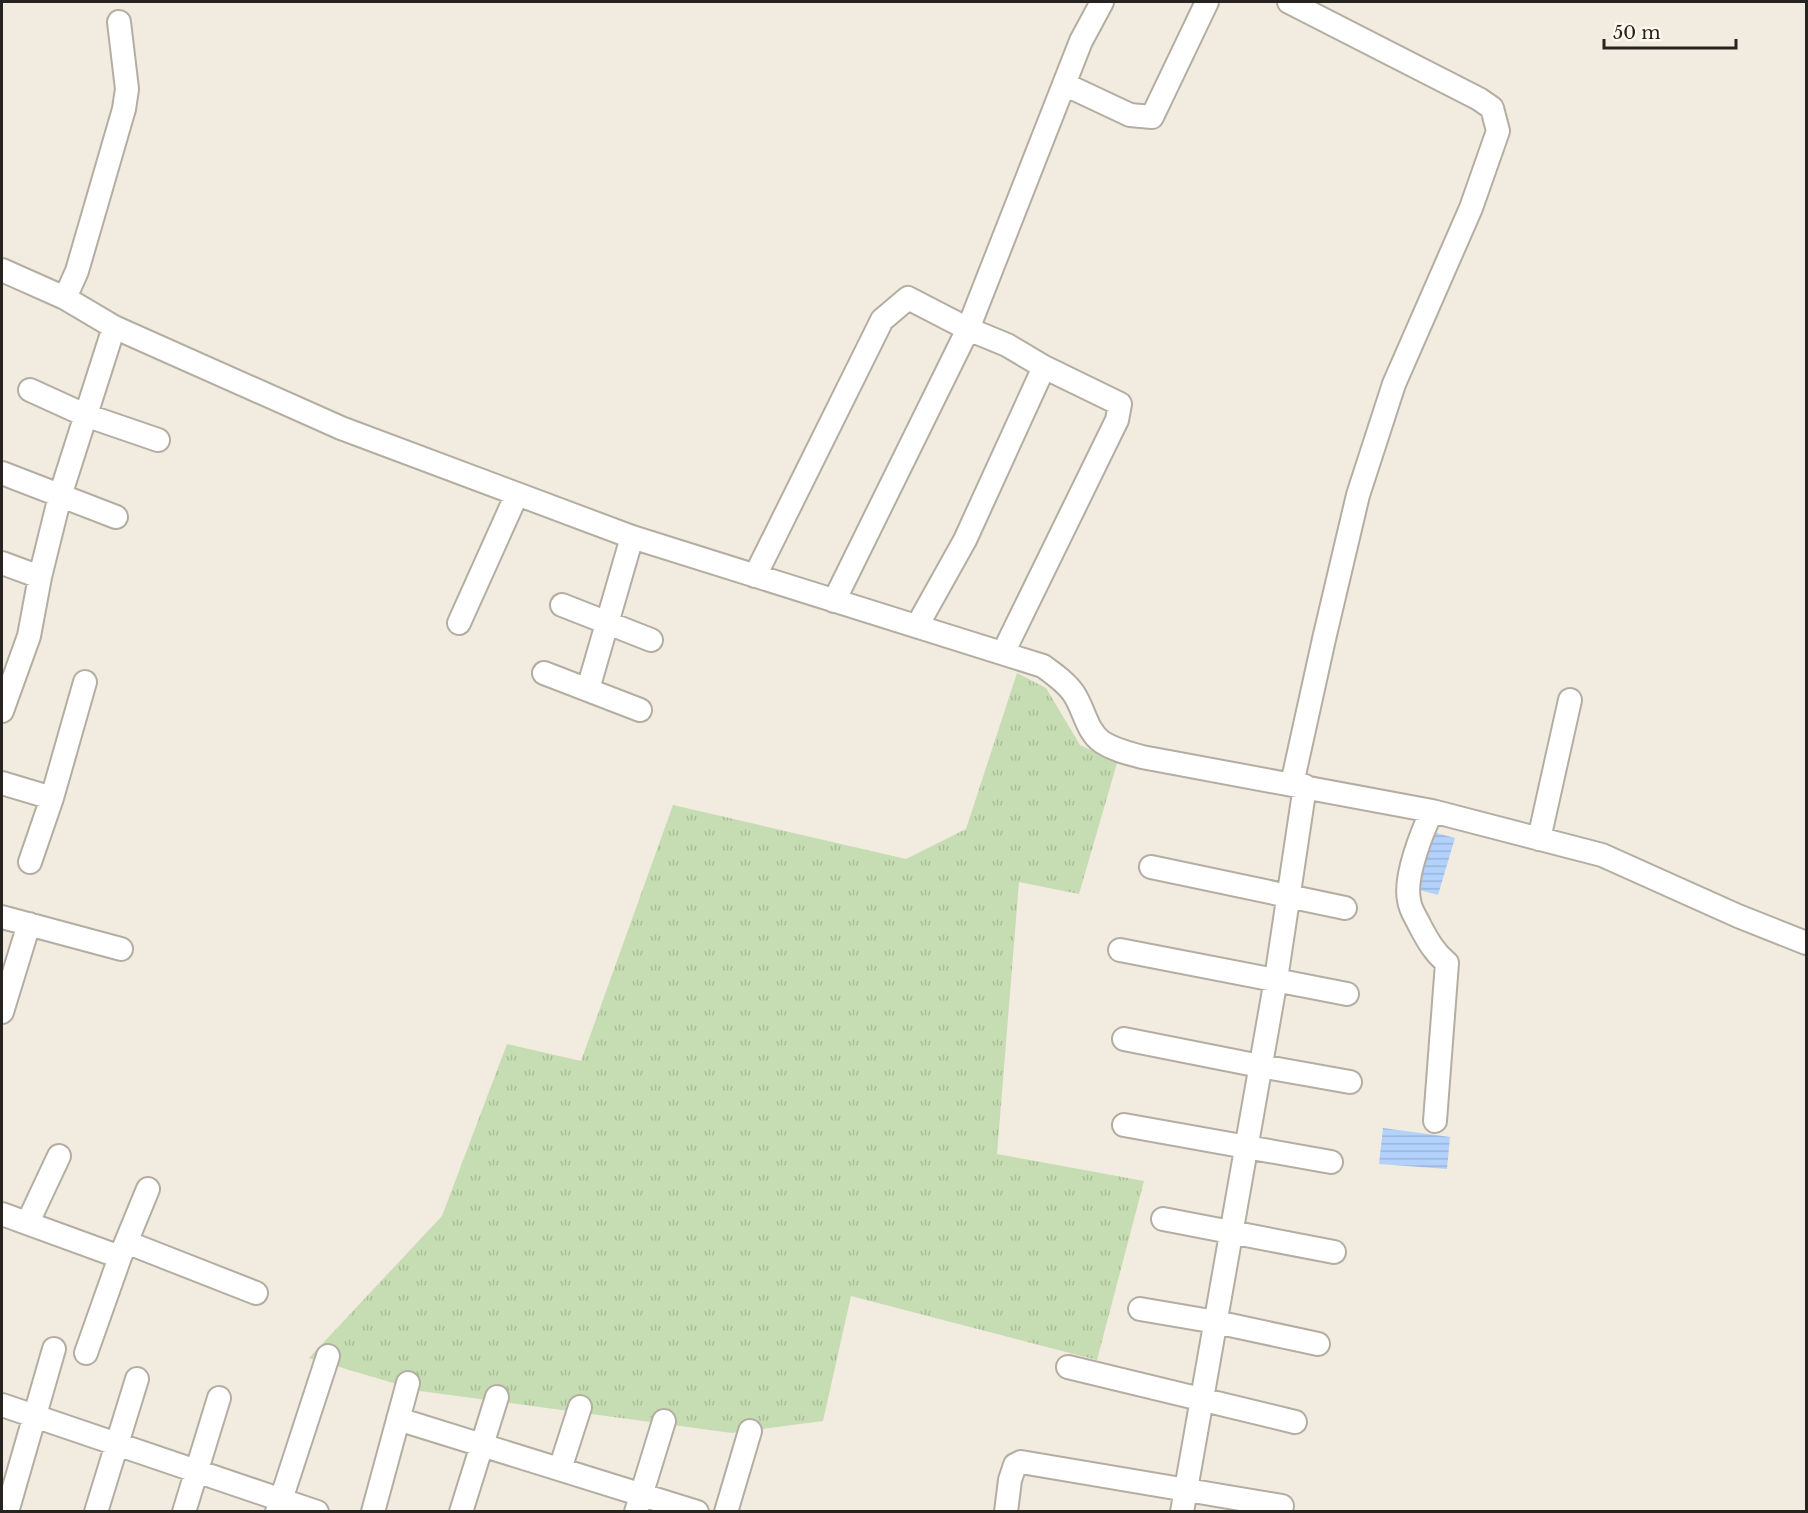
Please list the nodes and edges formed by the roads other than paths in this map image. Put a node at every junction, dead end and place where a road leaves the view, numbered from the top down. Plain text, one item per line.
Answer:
1 (1102, 2) edge
2 (1207, 2) edge
3 (1289, 2) edge
4 (119, 22) dead end
5 (1065, 84) junction
6 (2, 270) edge
7 (65, 298) junction
8 (114, 327) junction
9 (968, 329) junction
10 (1044, 367) junction
11 (30, 390) dead end
12 (85, 416) junction
13 (158, 440) dead end
14 (2, 472) edge
15 (517, 494) junction
16 (60, 496) junction
17 (116, 518) dead end
18 (632, 537) junction
19 (2, 563) edge
20 (755, 576) junction
21 (40, 577) junction
22 (834, 600) junction
23 (562, 605) dead end
24 (459, 623) dead end
25 (607, 623) junction
26 (917, 626) junction
27 (651, 640) dead end
28 (1003, 653) junction
29 (544, 674) dead end
30 (85, 682) dead end
31 (588, 689) junction
32 (1570, 700) dead end
33 (640, 710) dead end
34 (2, 711) edge
35 (2, 783) edge
36 (1299, 785) junction
37 (52, 798) junction
38 (1432, 811) junction
39 (1539, 839) junction
40 (30, 862) dead end
41 (1151, 867) dead end
42 (1288, 897) junction
43 (1345, 908) dead end
44 (2, 917) edge
45 (29, 924) junction
46 (1806, 944) edge
47 (121, 949) dead end
48 (1120, 950) dead end
49 (1276, 979) junction
50 (1347, 994) dead end
51 (2, 1012) edge
52 (1124, 1039) dead end
53 (1260, 1066) junction
54 (1350, 1082) dead end
55 (1435, 1121) dead end
56 (1124, 1125) dead end
57 (1246, 1147) junction
58 (59, 1156) dead end
59 (1331, 1162) dead end
60 (148, 1189) dead end
61 (2, 1214) edge
62 (1163, 1219) dead end
63 (28, 1222) junction
64 (1232, 1232) junction
65 (123, 1250) junction
66 (1334, 1252) dead end
67 (256, 1293) dead end
68 (1140, 1309) dead end
69 (1216, 1322) junction
70 (1318, 1344) dead end
71 (54, 1349) dead end
72 (86, 1353) dead end
73 (328, 1356) dead end
74 (1068, 1367) dead end
75 (136, 1379) dead end
76 (408, 1383) dead end
77 (497, 1397) dead end
78 (219, 1398) dead end
79 (1203, 1399) junction
80 (2, 1405) edge
81 (580, 1407) dead end
82 (35, 1416) junction
83 (398, 1419) junction
84 (664, 1421) dead end
85 (1294, 1422) dead end
86 (750, 1431) dead end
87 (117, 1444) junction
88 (482, 1445) junction
89 (560, 1469) junction
90 (196, 1470) junction
91 (1184, 1501) edge
92 (639, 1503) edge
93 (279, 1505) edge
94 (1282, 1506) dead end
95 (7, 1512) edge
96 (96, 1512) edge
97 (184, 1512) edge
98 (317, 1512) edge
99 (373, 1512) edge
100 (461, 1512) edge
101 (698, 1512) edge
102 (726, 1512) edge
103 (1006, 1512) edge

1 - 5 street
2 - 5 street
3 - 36 street
4 - 7 street
5 - 9 street
6 - 7 street
7 - 8 street
8 - 12 street
8 - 15 street
9 - 10 street
9 - 20 street
9 - 22 street
10 - 26 street
10 - 28 street
11 - 12 street
12 - 13 street
12 - 16 street
14 - 16 street
15 - 18 street
15 - 24 street
16 - 17 street
16 - 21 street
18 - 20 street
18 - 25 street
19 - 21 street
20 - 22 street
21 - 34 street
22 - 26 street
23 - 25 street
25 - 27 street
25 - 31 street
26 - 28 street
28 - 36 street
29 - 31 street
30 - 37 street
31 - 33 street
32 - 39 street
35 - 37 street
36 - 38 street
36 - 42 street
37 - 40 street
38 - 39 street
38 - 55 street
39 - 46 street
41 - 42 street
42 - 43 street
42 - 49 street
44 - 45 street
45 - 47 street
45 - 51 street
48 - 49 street
49 - 50 street
49 - 53 street
52 - 53 street
53 - 54 street
53 - 57 street
56 - 57 street
57 - 59 street
57 - 64 street
58 - 63 street
60 - 65 street
61 - 63 street
62 - 64 street
63 - 65 street
64 - 66 street
64 - 69 street
65 - 67 street
65 - 72 street
68 - 69 street
69 - 70 street
69 - 79 street
71 - 82 street
73 - 93 street
74 - 79 street
75 - 87 street
76 - 83 street
77 - 88 street
78 - 90 street
79 - 85 street
79 - 91 street
80 - 82 street
81 - 89 street
82 - 87 street
82 - 95 street
83 - 88 street
83 - 99 street
84 - 92 street
86 - 102 street
87 - 90 street
87 - 96 street
88 - 89 street
88 - 100 street
89 - 92 street
90 - 93 street
90 - 97 street
91 - 94 street
91 - 103 street
92 - 101 street
93 - 98 street

